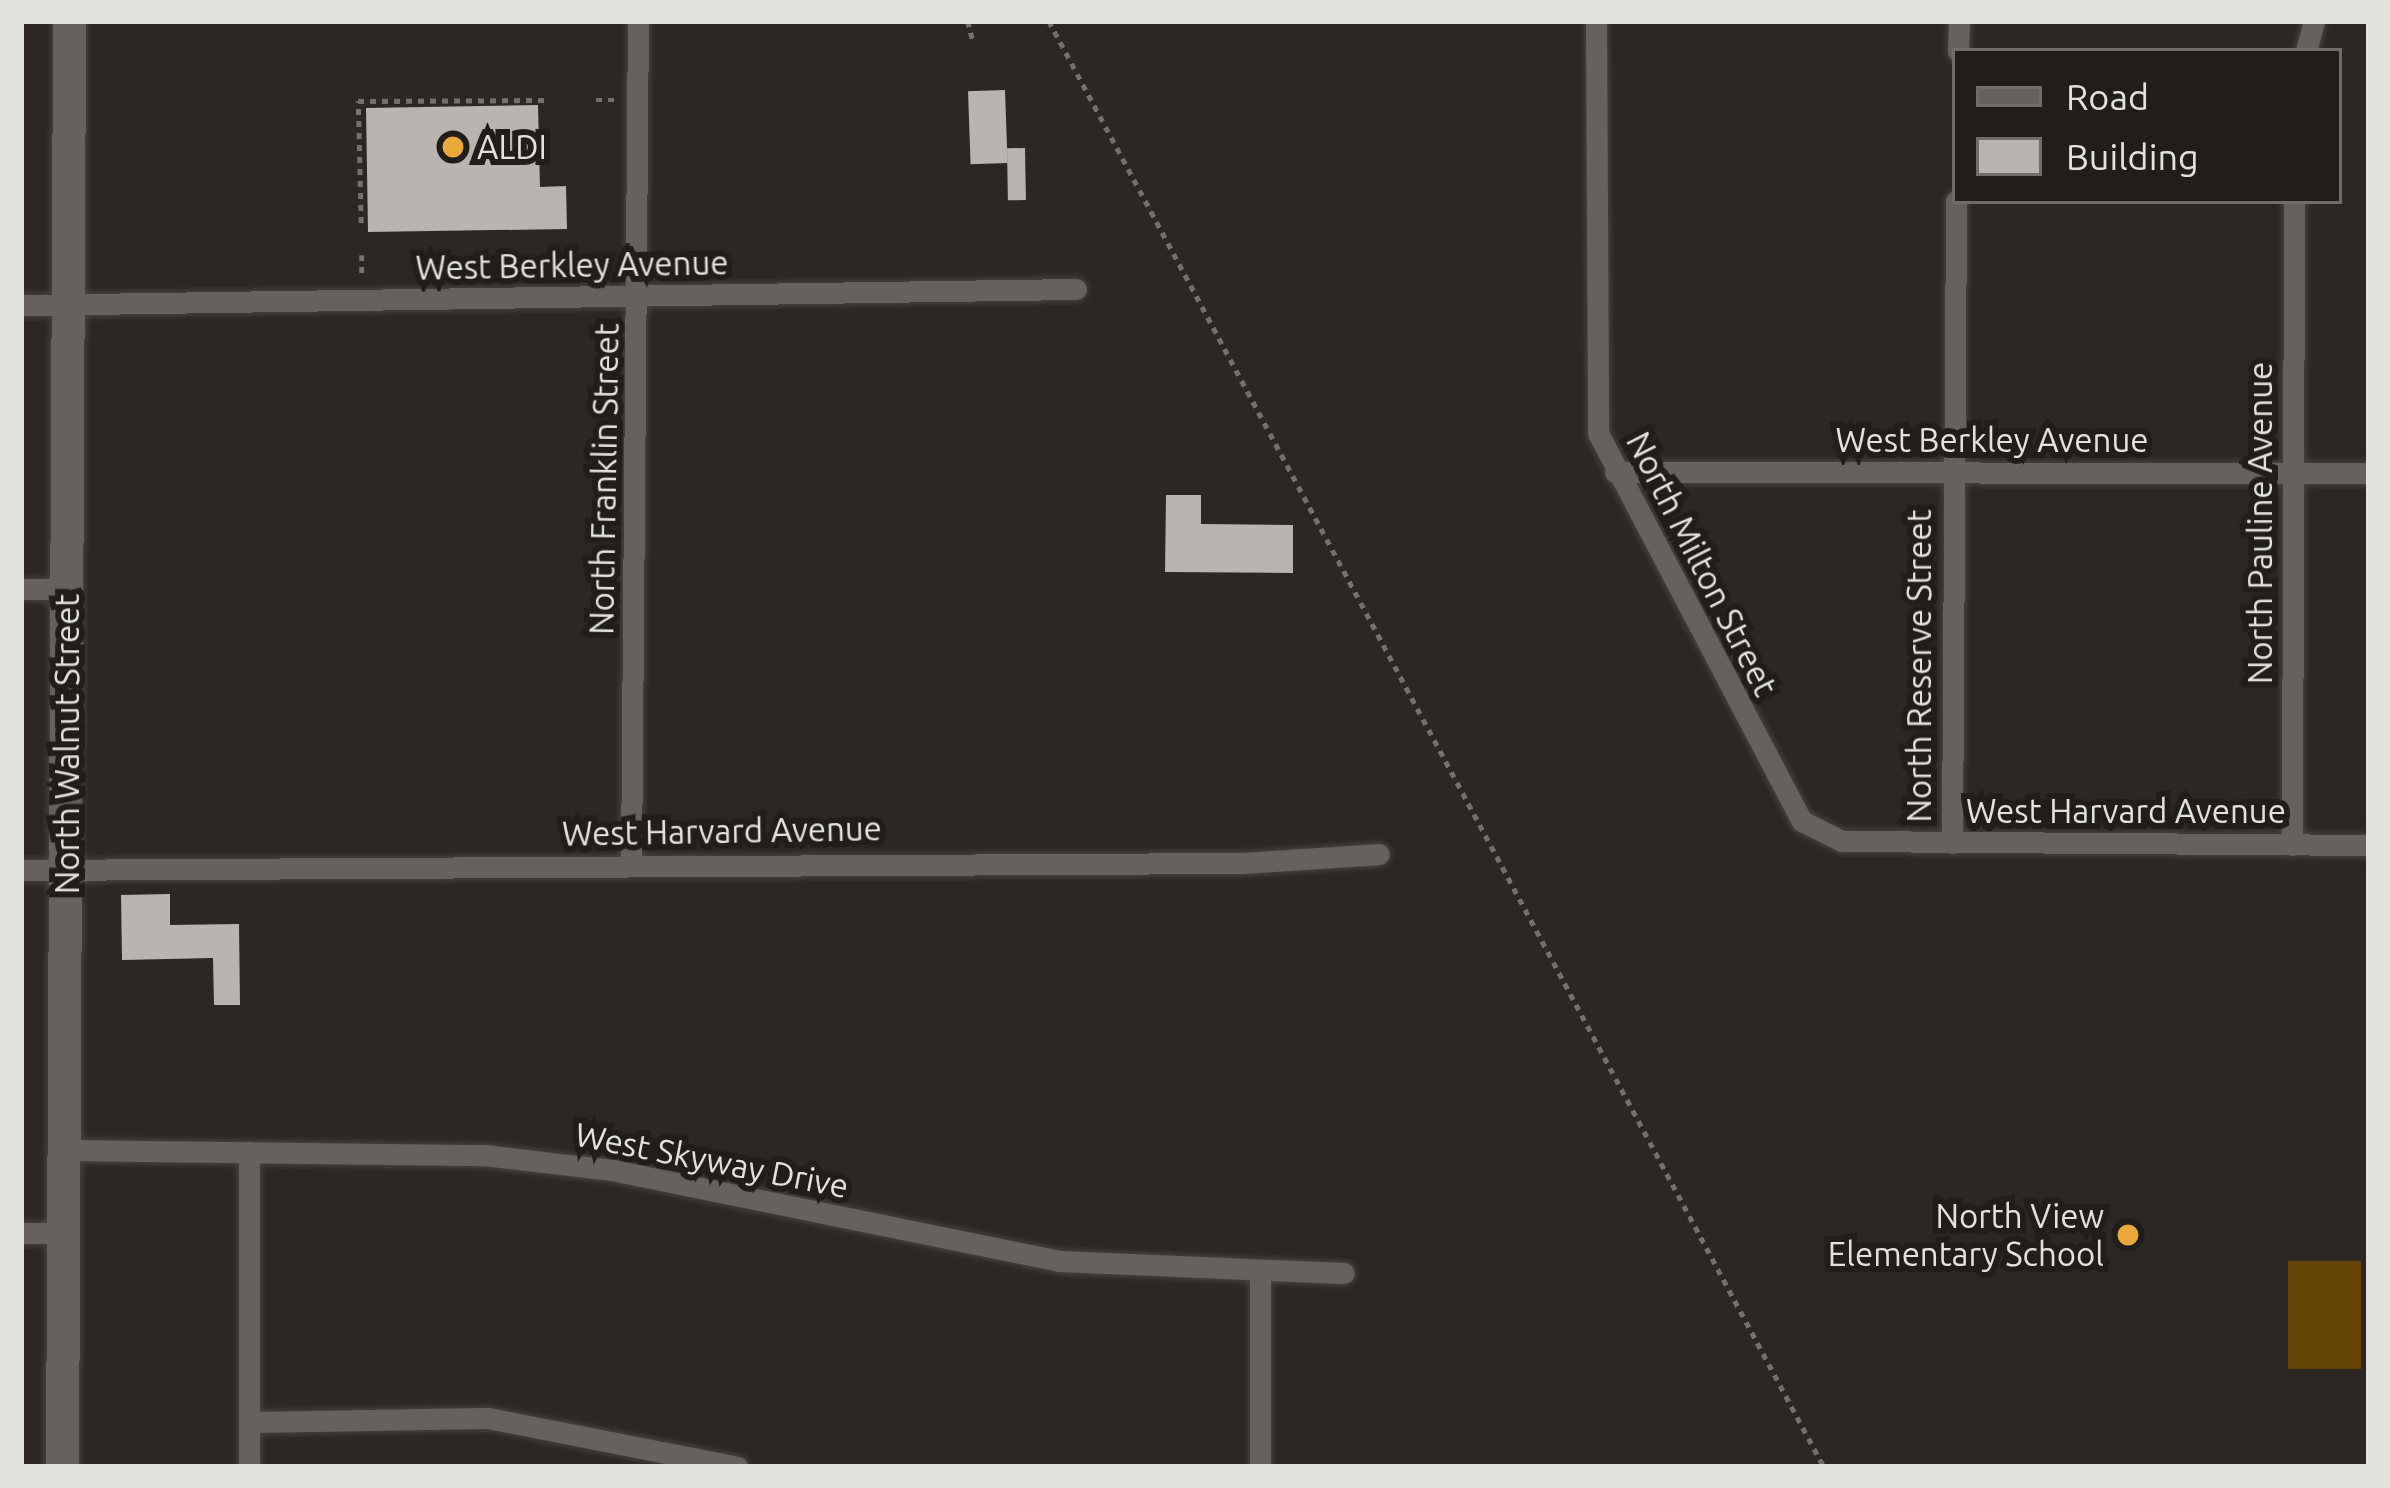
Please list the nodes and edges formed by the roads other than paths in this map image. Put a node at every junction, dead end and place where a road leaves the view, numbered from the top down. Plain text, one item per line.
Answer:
1 (69, 21) edge
2 (638, 21) edge
3 (1596, 21) edge
4 (1956, 204) edge
5 (2294, 204) edge
6 (1076, 289) dead end
7 (640, 298) junction
8 (21, 305) edge
9 (69, 305) junction
10 (1615, 472) junction
11 (1953, 473) junction
12 (2293, 473) junction
13 (2369, 473) edge
14 (68, 589) junction
15 (21, 590) edge
16 (1813, 831) joint
17 (1952, 843) junction
18 (2292, 845) junction
19 (2369, 845) edge
20 (1378, 854) dead end
21 (631, 866) junction
22 (21, 870) edge
23 (66, 871) junction
24 (64, 1150) junction
25 (249, 1152) junction
26 (21, 1233) edge
27 (64, 1233) junction
28 (1260, 1272) junction
29 (1344, 1274) dead end
30 (250, 1421) junction
31 (62, 1467) edge
32 (249, 1467) edge
33 (737, 1467) edge
34 (1260, 1467) edge

1 - 9 main road, North Walnut Street
2 - 7 street, North Franklin Street
3 - 10 street, North Milton Street
4 - 11 street, North Reserve Street
5 - 12 street, North Pauline Avenue
6 - 7 street, West Berkley Avenue
7 - 9 street, West Berkley Avenue
7 - 21 street, North Franklin Street
8 - 9 street, West Berkley Avenue
9 - 14 main road, North Walnut Street
10 - 11 street, West Berkley Avenue
10 - 16 street, North Milton Street
11 - 12 street, West Berkley Avenue
11 - 17 street, North Reserve Street
12 - 13 street, West Berkley Avenue
12 - 18 street, North Pauline Avenue
14 - 15 street
14 - 23 main road, North Walnut Street
16 - 17 street, West Harvard Avenue
17 - 18 street, West Harvard Avenue
18 - 19 street, West Harvard Avenue
20 - 21 street, West Harvard Avenue
21 - 23 street, West Harvard Avenue
22 - 23 street, West Harvard Avenue
23 - 24 main road, North Walnut Street
24 - 25 street, West Skyway Drive
24 - 27 main road, North Walnut Street
25 - 28 street, West Skyway Drive
25 - 30 street
26 - 27 street
27 - 31 main road, North Walnut Street
28 - 29 street, West Skyway Drive
28 - 34 street
30 - 32 street
30 - 33 street

